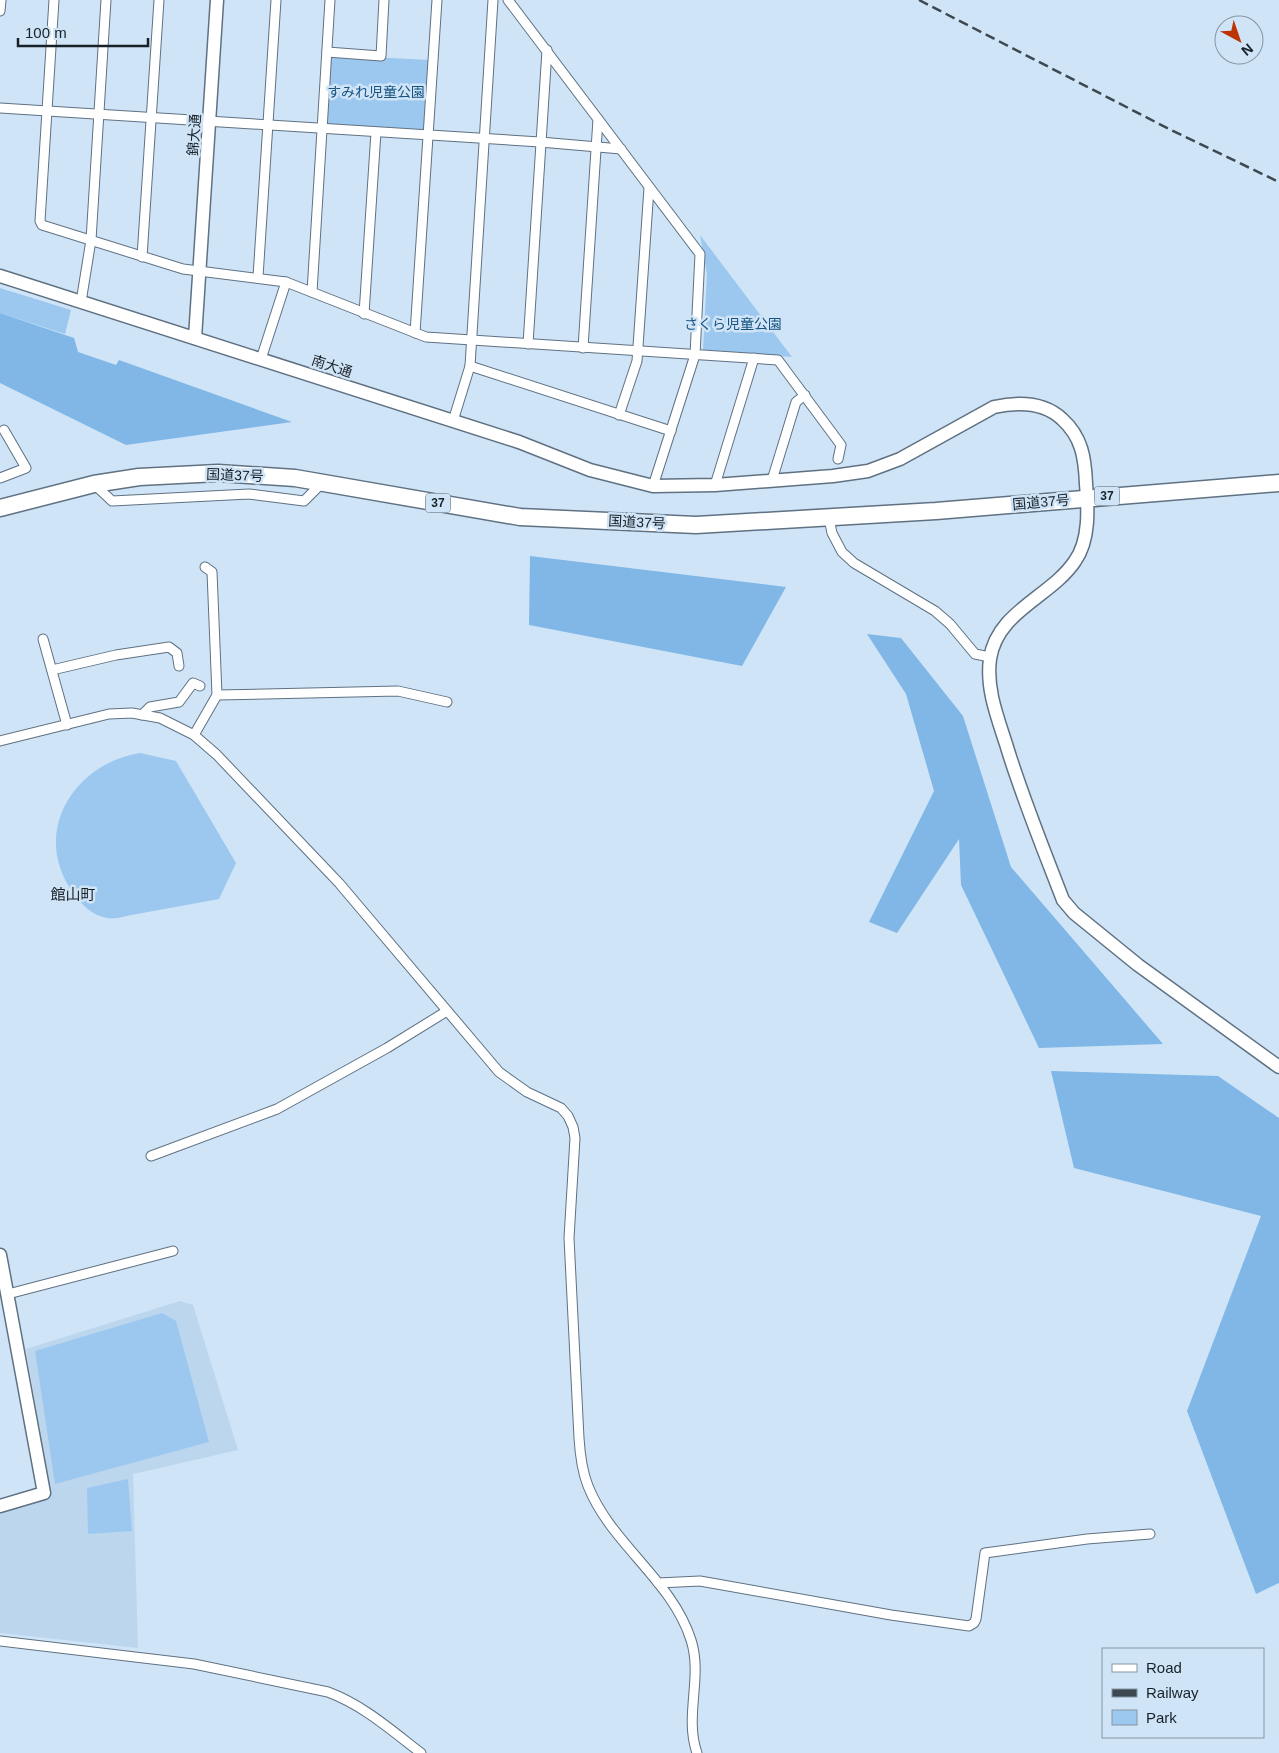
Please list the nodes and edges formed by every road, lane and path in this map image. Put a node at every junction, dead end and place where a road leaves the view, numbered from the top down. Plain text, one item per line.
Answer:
1 (1, 0) edge
2 (54, 0) edge
3 (106, 0) edge
4 (159, 0) edge
5 (217, 0) edge
6 (276, 0) edge
7 (330, 0) edge
8 (384, 0) edge
9 (437, 0) edge
10 (493, 0) edge
11 (508, 0) edge
12 (0, 11) edge
13 (547, 50) junction
14 (327, 52) junction
15 (0, 108) edge
16 (46, 111) junction
17 (99, 115) junction
18 (153, 119) junction
19 (598, 119) junction
20 (210, 122) junction
21 (269, 125) junction
22 (321, 129) junction
23 (376, 132) junction
24 (428, 136) junction
25 (484, 139) junction
26 (540, 142) junction
27 (596, 146) junction
28 (620, 149) junction
29 (649, 188) junction
30 (90, 240) junction
31 (142, 256) junction
32 (200, 272) junction
33 (0, 276) edge
34 (258, 277) junction
35 (286, 282) junction
36 (312, 292) junction
37 (81, 302) junction
38 (364, 314) junction
39 (415, 333) junction
40 (195, 338) junction
41 (471, 340) junction
42 (528, 344) junction
43 (583, 348) junction
44 (638, 352) junction
45 (695, 355) junction
46 (754, 358) junction
47 (261, 359) junction
48 (470, 366) junction
49 (805, 395) junction
50 (619, 416) junction
51 (453, 420) junction
52 (1, 429) edge
53 (671, 431) junction
54 (838, 459) dead end
55 (0, 478) edge
56 (772, 480) junction
57 (322, 483) junction
58 (1279, 483) edge
59 (94, 484) junction
60 (714, 485) junction
61 (654, 486) junction
62 (1088, 498) junction
63 (0, 508) edge
64 (829, 518) junction
65 (205, 567) dead end
66 (44, 639) dead end
67 (990, 657) junction
68 (179, 666) dead end
69 (52, 670) junction
70 (200, 686) dead end
71 (217, 694) junction
72 (447, 702) dead end
73 (142, 714) junction
74 (66, 725) junction
75 (194, 735) junction
76 (0, 741) edge
77 (447, 1011) junction
78 (1279, 1067) edge
79 (151, 1156) dead end
80 (173, 1251) dead end
81 (0, 1254) edge
82 (8, 1294) junction
83 (0, 1506) edge
84 (1150, 1534) dead end
85 (658, 1583) junction
86 (0, 1641) edge
87 (421, 1753) edge
88 (695, 1753) edge

1 - 12 street
2 - 16 street
3 - 17 street
4 - 18 street
5 - 20 street, 錦大通
6 - 21 street
7 - 14 street
8 - 14 street
9 - 24 street
10 - 25 street
11 - 13 street
13 - 19 street
13 - 26 street
14 - 22 street
15 - 16 street
16 - 17 street
16 - 30 street
17 - 18 street
17 - 30 street
18 - 20 street
18 - 31 street
19 - 27 street
19 - 28 street
20 - 21 street
20 - 32 street, 錦大通
21 - 22 street
21 - 34 street
22 - 23 street
22 - 36 street
23 - 24 street
23 - 38 street
24 - 25 street
24 - 39 street
25 - 26 street
25 - 41 street
26 - 27 street
26 - 42 street
27 - 28 street
27 - 43 street
28 - 29 street
29 - 44 street
29 - 45 street
30 - 31 street
30 - 37 street
31 - 32 street
32 - 34 street
32 - 40 street, 錦大通
33 - 37 street, 南大通
34 - 35 street
35 - 36 street
35 - 47 street
36 - 38 street
37 - 40 street, 南大通
38 - 39 street
39 - 41 street
40 - 47 street, 南大通
41 - 42 street
41 - 48 street
42 - 43 street
43 - 44 street
44 - 45 street
44 - 50 street
45 - 46 street
45 - 53 street
46 - 49 street
46 - 60 street
47 - 51 street, 南大通
48 - 50 street
48 - 51 street
49 - 54 street
49 - 56 street
50 - 53 street
51 - 61 street, 南大通
52 - 55 street
53 - 61 street
56 - 60 street, 南大通
56 - 62 street, 南大通
57 - 59 highway, 国道37号 / 37
57 - 59 street
57 - 64 highway, 国道37号 / 37
58 - 62 highway, 国道37号 / 37
59 - 63 highway, 国道37号 / 37
60 - 61 street, 南大通
62 - 64 highway, 国道37号 / 37
62 - 67 street, 南大通
64 - 67 street
65 - 71 street
66 - 69 street
67 - 78 street
68 - 69 street
69 - 74 street
70 - 73 street
71 - 72 street
71 - 75 street
73 - 74 street
73 - 75 street
74 - 76 street
75 - 77 street
77 - 79 street
77 - 85 street
80 - 82 street
81 - 82 street
82 - 83 street
84 - 85 street
85 - 88 street
86 - 87 street

